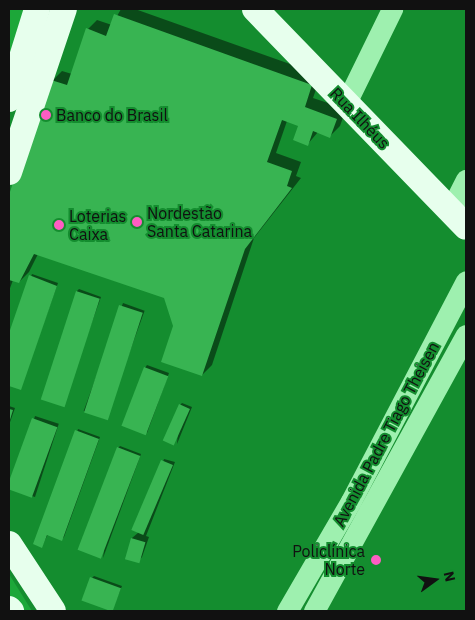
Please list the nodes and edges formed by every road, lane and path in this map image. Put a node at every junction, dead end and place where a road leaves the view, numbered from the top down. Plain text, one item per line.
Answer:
1 (37, 9) edge
2 (64, 9) edge
3 (255, 9) edge
4 (392, 9) edge
5 (9, 99) edge
6 (346, 102) junction
7 (9, 172) edge
8 (466, 180) edge
9 (458, 219) edge
10 (466, 281) edge
11 (466, 335) edge
12 (9, 544) edge
13 (39, 589) junction
14 (53, 611) edge
15 (62, 611) edge
16 (287, 611) edge
17 (314, 611) edge

1 - 5 main road
2 - 7 main road
3 - 6 main road, Rua Ilhéus
4 - 6 street
6 - 9 main road, Rua Ilhéus
8 - 9 street
10 - 16 street, Avenida Padre Tiago Theisen
11 - 17 street, Avenida Padre Tiago Theisen
12 - 13 main road
13 - 14 main road
13 - 15 street

